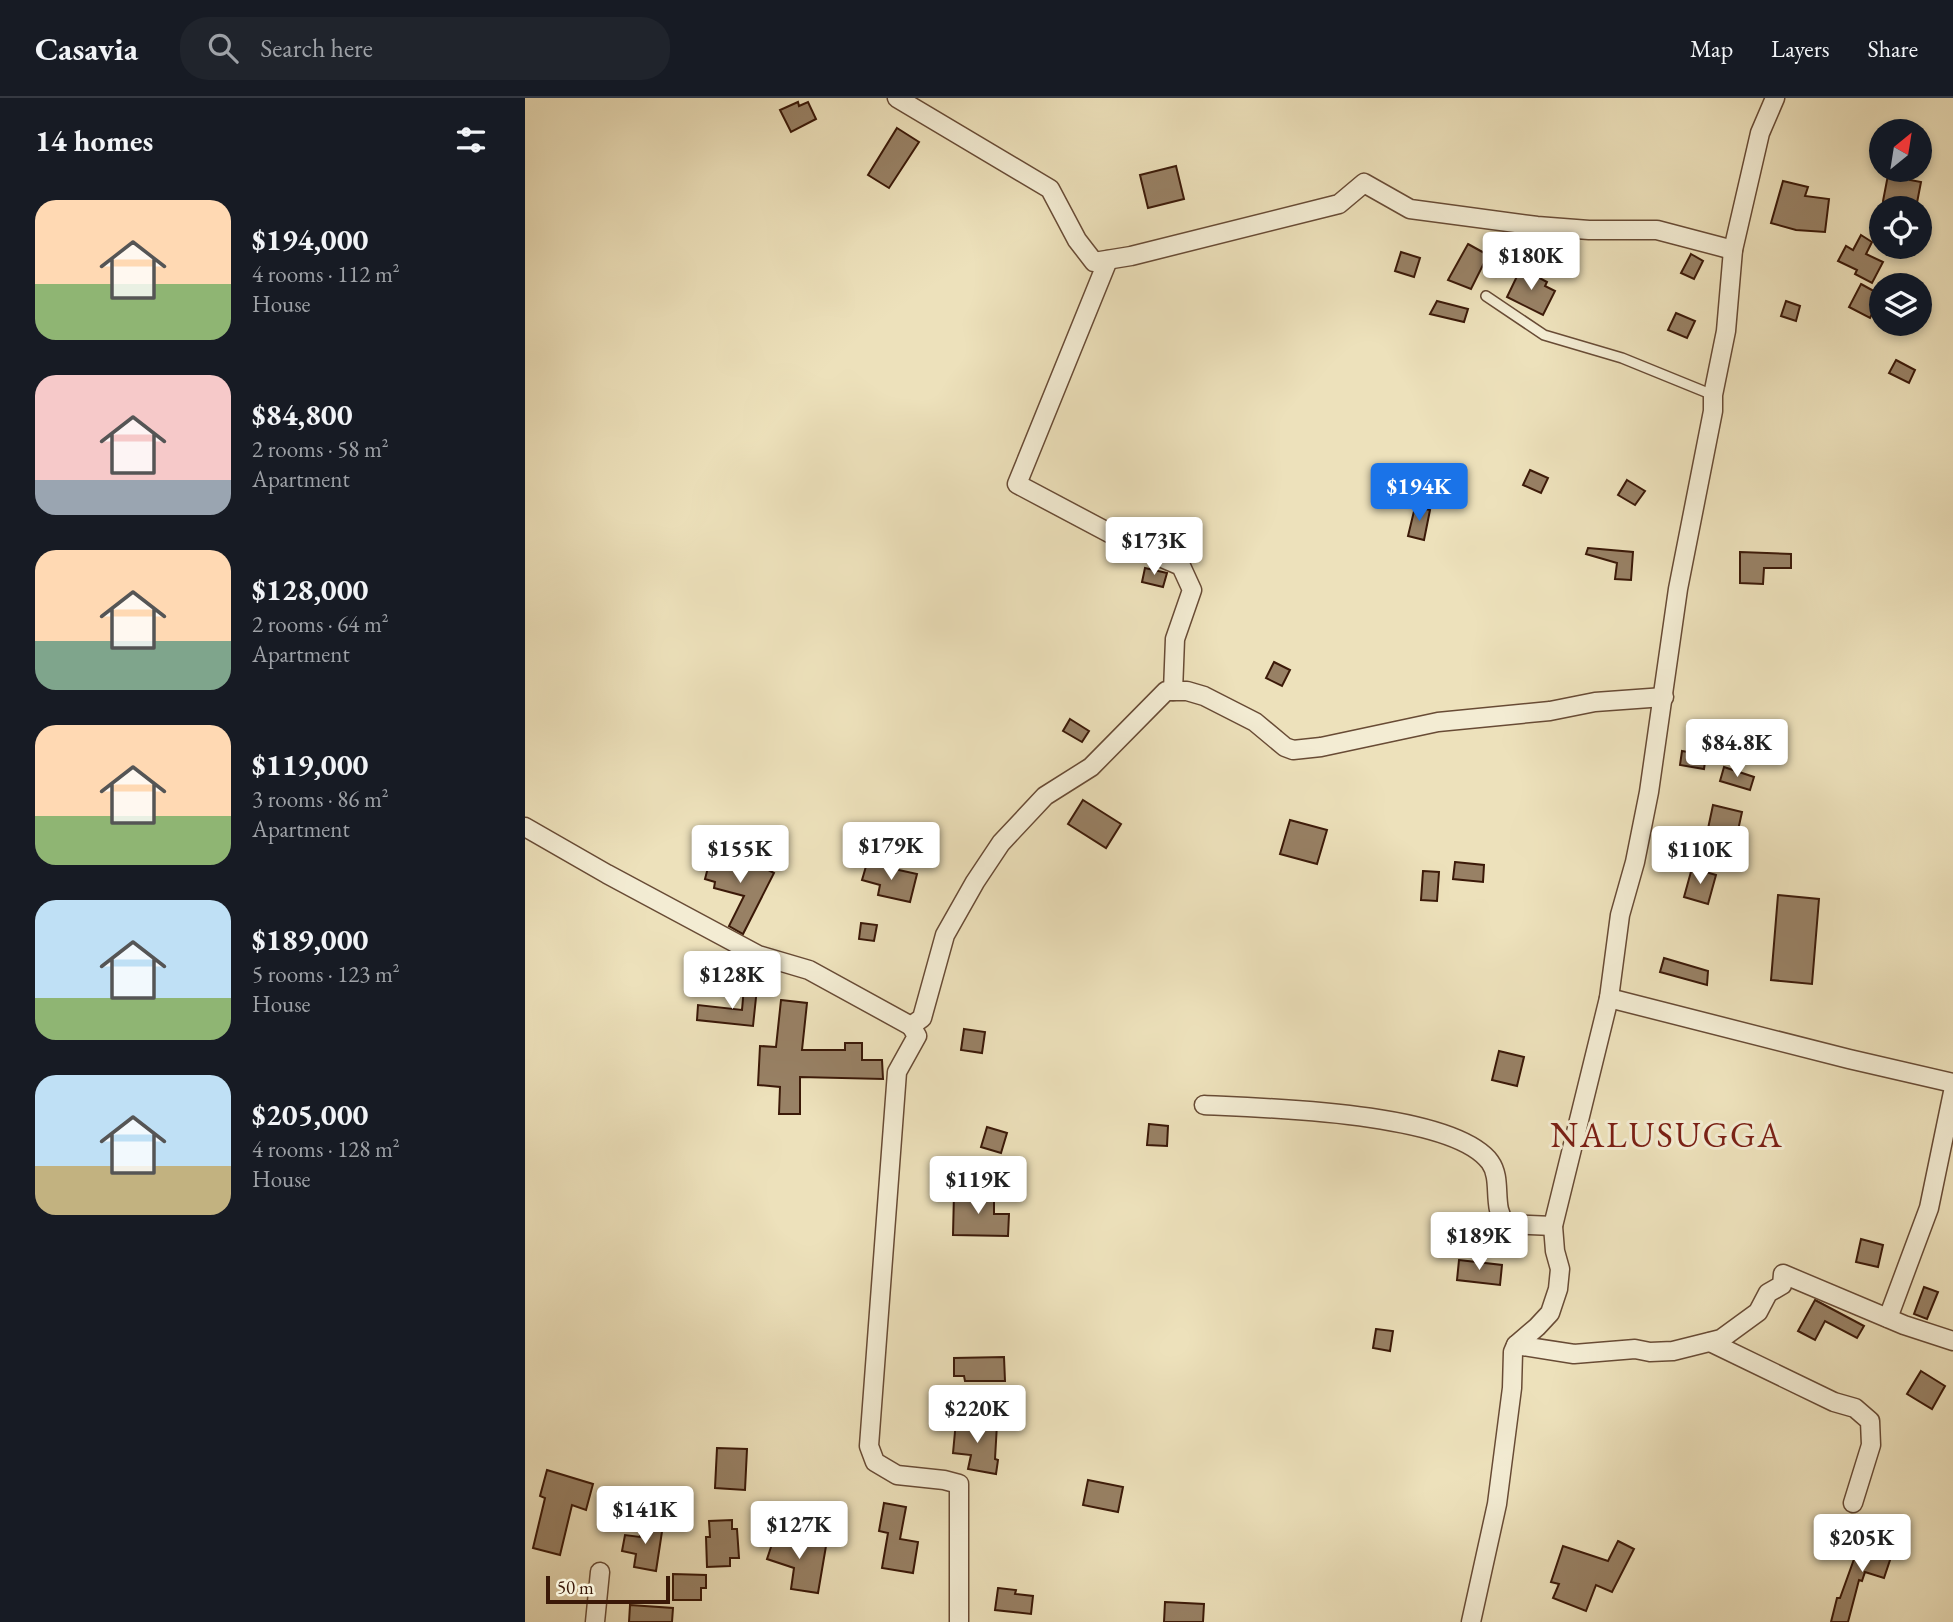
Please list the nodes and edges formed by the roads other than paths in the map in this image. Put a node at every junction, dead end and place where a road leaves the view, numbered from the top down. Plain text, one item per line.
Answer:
1 (897, 98) edge
2 (1775, 98) edge
3 (1733, 250) junction
4 (1108, 260) junction
5 (1486, 296) dead end
6 (1713, 395) junction
7 (1173, 691) junction
8 (1664, 697) junction
9 (525, 827) edge
10 (1609, 998) junction
11 (911, 1026) junction
12 (1953, 1083) edge
13 (1953, 1092) edge
14 (1204, 1105) dead end
15 (1553, 1226) junction
16 (1888, 1318) junction
17 (1953, 1341) edge
18 (1710, 1342) junction
19 (1516, 1345) junction
20 (1853, 1503) dead end
21 (600, 1572) dead end
22 (595, 1622) edge
23 (959, 1622) edge
24 (1471, 1622) edge

1 - 4 street
2 - 3 street
3 - 4 street
3 - 6 street
4 - 7 street
5 - 6 lane
6 - 8 street
7 - 8 street
7 - 11 street
8 - 10 street
9 - 11 street
10 - 12 street
10 - 15 street
11 - 23 street
13 - 16 street
14 - 15 street
15 - 19 street
16 - 17 street
16 - 18 street
18 - 19 street
18 - 20 street
19 - 24 street
21 - 22 street

